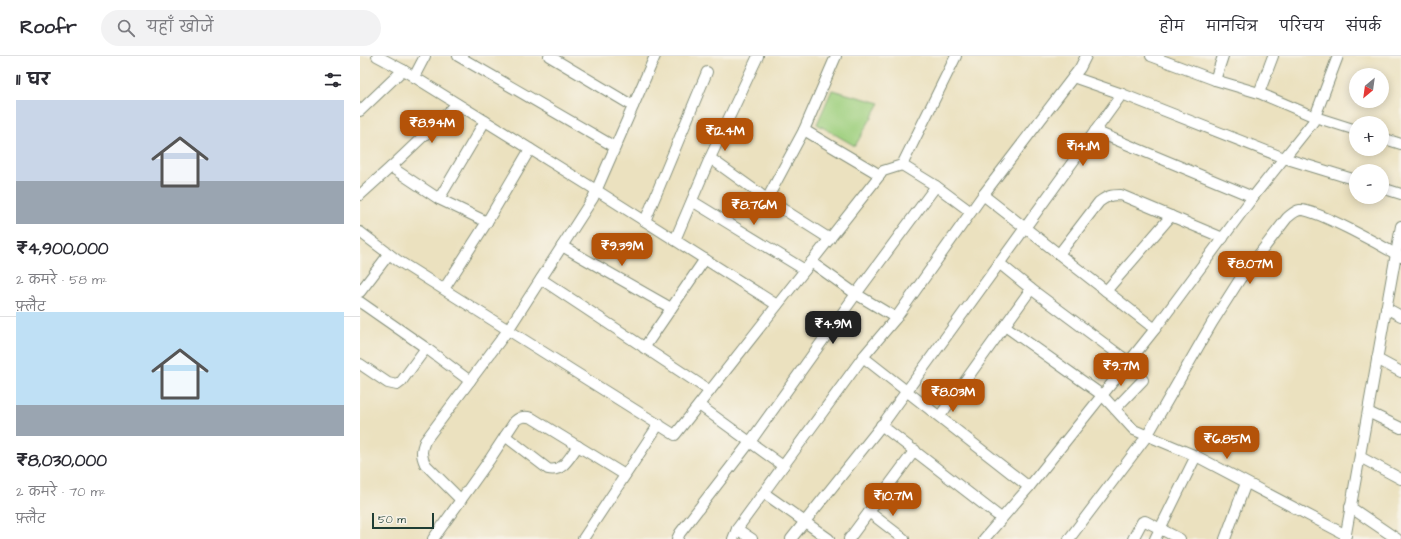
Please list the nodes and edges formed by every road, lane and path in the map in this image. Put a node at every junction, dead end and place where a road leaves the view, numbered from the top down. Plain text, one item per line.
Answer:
1 (377, 56) edge
2 (425, 56) edge
3 (458, 56) edge
4 (549, 56) edge
5 (655, 56) edge
6 (758, 56) edge
7 (836, 56) edge
8 (956, 56) edge
9 (1086, 56) edge
10 (1151, 56) edge
11 (1223, 56) edge
12 (1272, 56) edge
13 (1338, 56) edge
14 (1173, 60) edge
15 (403, 70) junction
16 (707, 72) dead end
17 (414, 77) junction
18 (1073, 77) junction
19 (1215, 80) junction
20 (1259, 93) junction
21 (1122, 94) junction
22 (457, 104) junction
23 (633, 106) junction
24 (360, 111) edge
25 (1315, 117) junction
26 (485, 121) junction
27 (1349, 128) edge
28 (804, 130) junction
29 (1095, 131) junction
30 (1389, 140) edge
31 (1401, 144) edge
32 (615, 147) junction
33 (530, 149) junction
34 (710, 158) junction
35 (1284, 158) junction
36 (902, 165) junction
37 (391, 167) junction
38 (880, 175) junction
39 (1349, 178) edge
40 (936, 186) junction
41 (596, 190) junction
42 (1389, 190) edge
43 (1401, 194) edge
44 (360, 195) edge
45 (983, 195) junction
46 (1253, 197) junction
47 (439, 199) junction
48 (767, 199) junction
49 (692, 201) junction
50 (971, 212) junction
51 (1171, 216) junction
52 (645, 221) junction
53 (487, 222) junction
54 (1401, 226) edge
55 (1025, 227) junction
56 (360, 232) edge
57 (1223, 238) junction
58 (830, 239) junction
59 (675, 240) junction
60 (562, 246) junction
61 (389, 254) junction
62 (1059, 254) junction
63 (1398, 256) edge
64 (705, 259) junction
65 (999, 263) junction
66 (808, 266) junction
67 (541, 279) junction
68 (444, 289) junction
69 (1031, 289) junction
70 (1106, 291) junction
71 (360, 292) edge
72 (856, 294) junction
73 (360, 302) edge
74 (777, 305) junction
75 (671, 308) junction
76 (1386, 308) junction
77 (1401, 316) edge
78 (896, 318) junction
79 (1005, 326) junction
80 (1155, 329) junction
81 (508, 330) junction
82 (426, 348) junction
83 (644, 348) junction
84 (863, 357) junction
85 (1377, 359) junction
86 (1129, 362) junction
87 (360, 364) edge
88 (1401, 372) edge
89 (1143, 380) dead end
90 (470, 382) junction
91 (907, 390) junction
92 (710, 391) junction
93 (1102, 395) junction
94 (699, 405) junction
95 (1115, 409) junction
96 (1368, 412) junction
97 (940, 416) junction
98 (659, 424) junction
99 (881, 425) junction
100 (1401, 428) edge
101 (505, 436) junction
102 (1147, 436) junction
103 (750, 442) junction
104 (578, 446) junction
105 (915, 450) junction
106 (1196, 456) junction
107 (1360, 457) junction
108 (783, 466) junction
109 (625, 475) junction
110 (1401, 478) edge
111 (1246, 483) junction
112 (1029, 487) junction
113 (764, 493) junction
114 (461, 500) junction
115 (1350, 507) junction
116 (869, 512) junction
117 (1001, 518) junction
118 (805, 521) junction
119 (737, 529) junction
120 (1160, 529) junction
121 (1346, 537) edge
122 (986, 538) edge
123 (434, 539) edge
124 (583, 539) edge
125 (677, 539) edge
126 (733, 539) edge
127 (752, 539) edge
128 (791, 539) edge
129 (829, 539) edge
130 (849, 539) edge
131 (904, 539) edge
132 (1069, 539) edge
133 (1133, 539) edge
134 (1155, 539) edge
135 (1180, 539) edge
136 (1226, 539) edge
137 (1396, 539) edge

1 - 15 street
2 - 17 street
3 - 32 street
4 - 23 street
5 - 23 street
6 - 34 street
7 - 28 street
8 - 36 street
9 - 18 street
10 - 14 street
11 - 19 street
12 - 20 street
13 - 25 street
14 - 19 street
15 - 17 street
15 - 24 street
16 - 52 street
17 - 22 street
18 - 21 street
18 - 45 street
19 - 20 street
20 - 25 street
21 - 29 street
21 - 35 street
22 - 26 street
22 - 37 street
23 - 32 street
25 - 27 street
25 - 35 street
26 - 33 street
26 - 47 street
28 - 38 street
28 - 48 street
29 - 46 street
29 - 55 street
30 - 31 street
32 - 41 street
33 - 41 street
33 - 53 street
34 - 48 street
34 - 49 street
35 - 39 street
35 - 46 street
36 - 38 street
36 - 40 street
37 - 44 street
37 - 47 street
38 - 58 street
40 - 50 street
40 - 72 street
41 - 52 street
41 - 60 street
42 - 43 street
45 - 50 street
45 - 55 street
46 - 57 street
47 - 53 street
48 - 58 street
49 - 59 street
49 - 66 street
50 - 78 street
51 - 57 street
51 - 62 street
51 - 70 street
52 - 59 street
53 - 68 street
54 - 63 street
55 - 62 street
55 - 65 street
56 - 61 street
57 - 80 street
58 - 66 street
59 - 64 street
60 - 67 street
60 - 75 street
61 - 68 street
61 - 71 street
62 - 70 street
63 - 76 street
63 - 102 street
64 - 74 street
64 - 75 street
65 - 69 street
65 - 91 street
66 - 72 street
66 - 74 street
67 - 81 street
67 - 83 street
68 - 81 street
69 - 79 street
69 - 86 street
70 - 80 street
72 - 78 street
72 - 103 street
73 - 82 street
74 - 92 street
75 - 83 street
76 - 77 street
76 - 85 street
78 - 84 street
79 - 93 street
79 - 97 street
80 - 86 street
81 - 90 street
81 - 98 street
82 - 87 street
82 - 90 street
83 - 92 street
84 - 91 street
84 - 108 street
85 - 88 street
85 - 96 street
86 - 93 street
89 - 95 street
90 - 114 street
91 - 97 street
91 - 99 street
92 - 94 street
93 - 95 street
93 - 112 street
94 - 98 street
94 - 103 street
95 - 102 street
96 - 100 street
96 - 107 street
97 - 112 street
98 - 109 street
99 - 105 street
99 - 118 street
101 - 104 street
101 - 104 street
101 - 114 street
102 - 106 street
102 - 132 street
103 - 108 street
103 - 125 street
104 - 109 street
105 - 116 street
105 - 117 street
106 - 111 street
106 - 120 street
107 - 110 street
107 - 115 street
108 - 113 street
109 - 124 street
111 - 121 street
111 - 136 street
112 - 117 street
113 - 118 street
113 - 119 street
114 - 123 street
115 - 121 street
115 - 137 street
116 - 130 street
116 - 131 street
117 - 122 street
118 - 128 street
118 - 129 street
119 - 126 street
119 - 127 street
120 - 133 street
120 - 134 street
120 - 135 street

